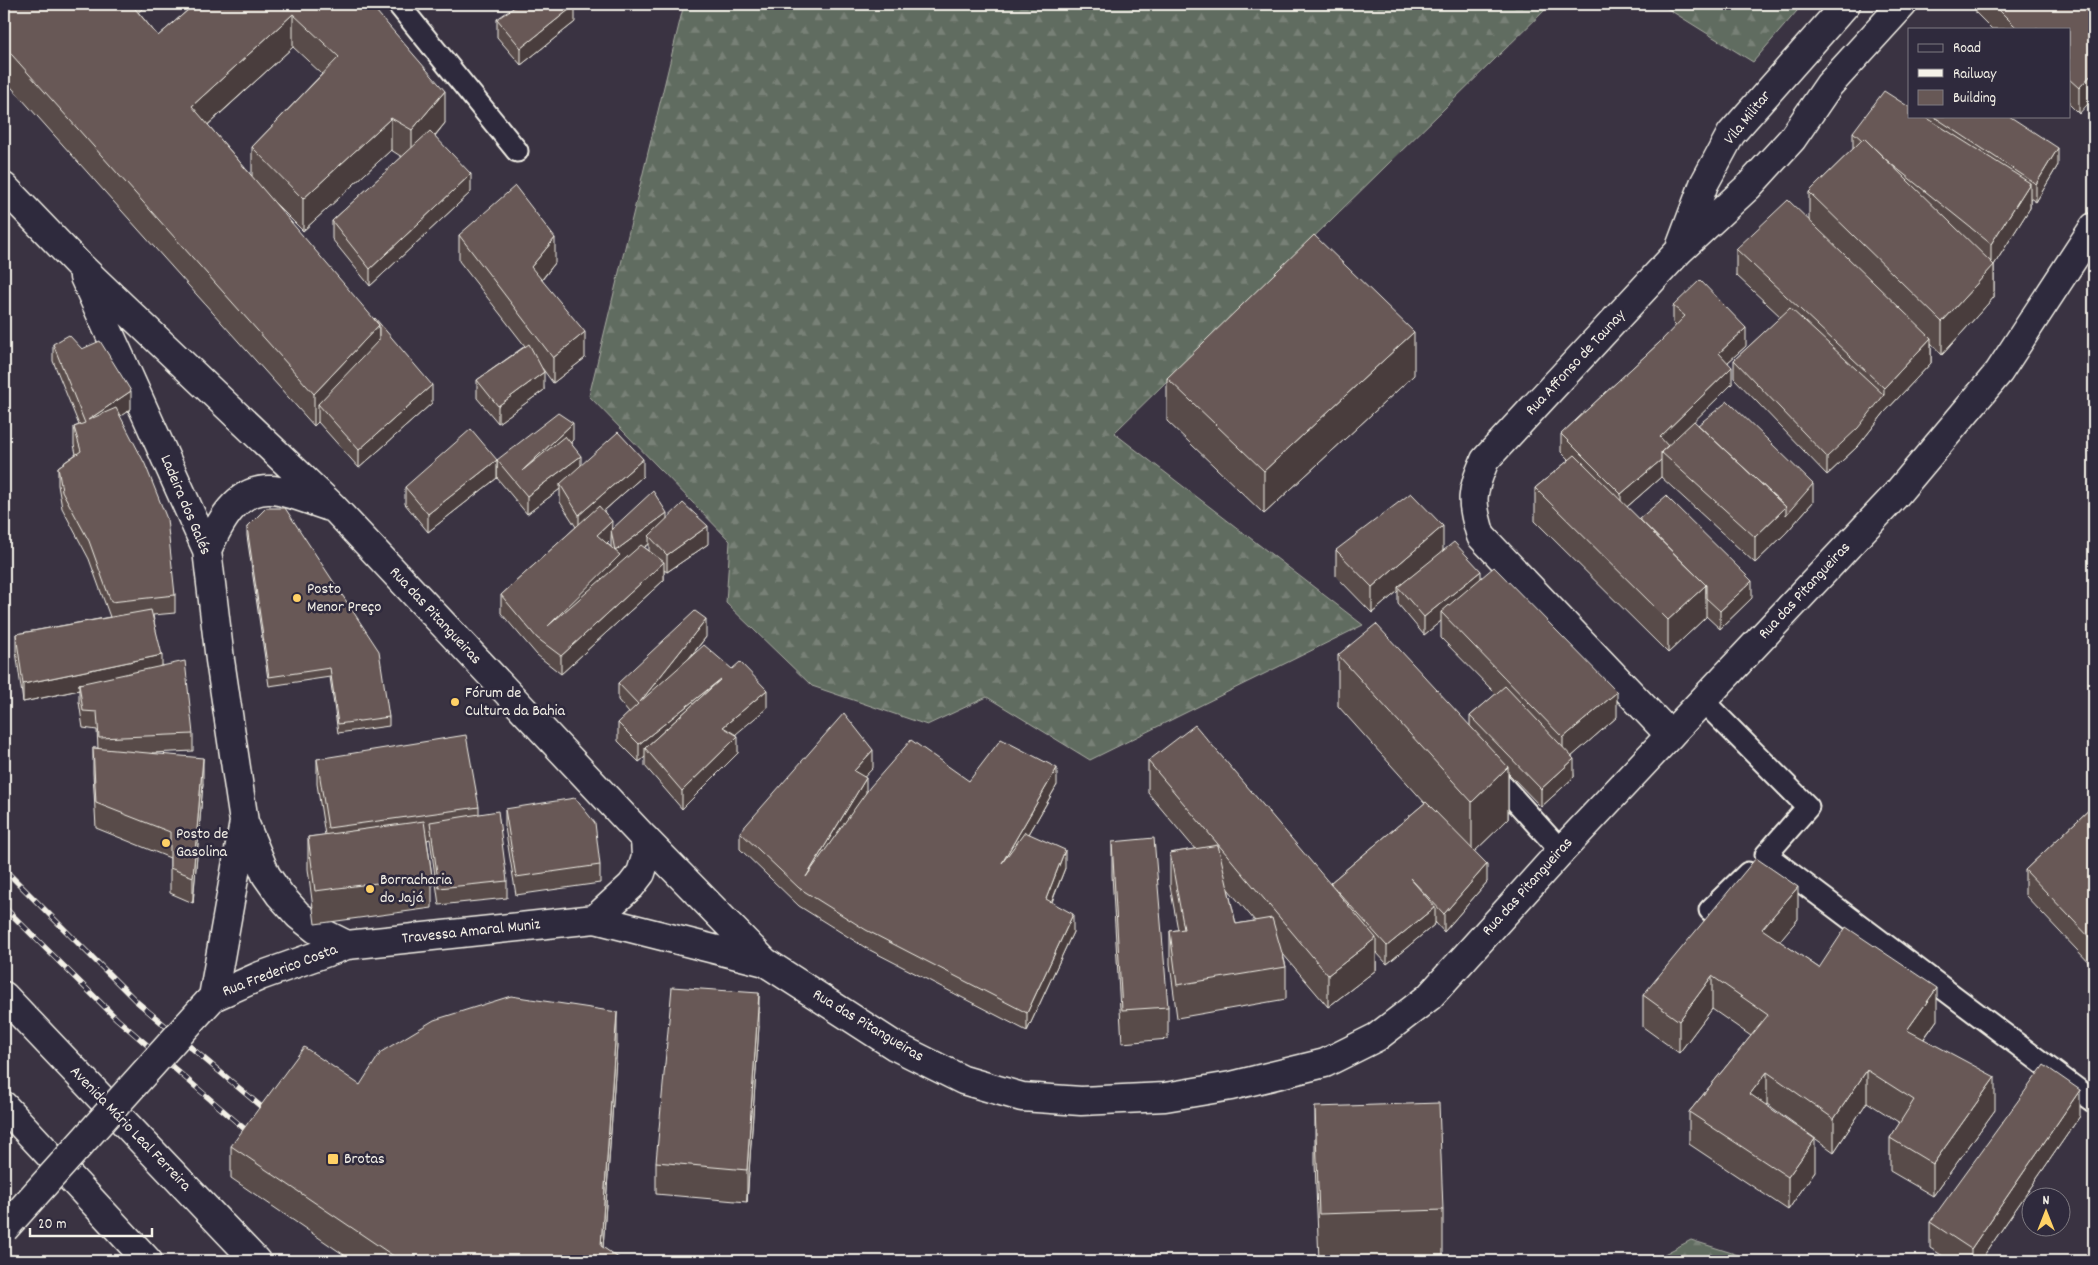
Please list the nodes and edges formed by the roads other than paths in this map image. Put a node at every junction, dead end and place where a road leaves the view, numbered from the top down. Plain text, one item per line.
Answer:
1 (398, 4) edge
2 (1846, 4) edge
3 (1903, 4) edge
4 (517, 151) dead end
5 (4, 187) edge
6 (2094, 227) edge
7 (1679, 251) junction
8 (78, 264) junction
9 (334, 508) junction
10 (208, 550) junction
11 (1702, 700) junction
12 (1670, 735) junction
13 (1474, 754) edge
14 (244, 822) junction
15 (646, 839) junction
16 (1561, 851) junction
17 (1766, 855) junction
18 (1710, 910) edge
19 (595, 919) junction
20 (347, 945) junction
21 (765, 962) junction
22 (4, 996) edge
23 (207, 1003) junction
24 (2094, 1102) edge
25 (4, 1106) edge
26 (4, 1229) edge
27 (148, 1261) edge
28 (256, 1261) edge

1 - 4 lane
2 - 7 main road, Vila Militar
3 - 7 main road, Rua Affonso de Taunay
5 - 8 main road, Ladeira dos Galés
6 - 11 main road, Rua das Pitangueiras
7 - 12 main road, Rua Affonso de Taunay
8 - 9 main road, Ladeira dos Galés
8 - 10 main road, Ladeira dos Galés
9 - 10 main road
9 - 15 main road, Rua das Pitangueiras
10 - 14 main road, Ladeira dos Galés
11 - 12 main road, Rua das Pitangueiras
11 - 17 lane
12 - 16 main road, Rua das Pitangueiras
13 - 16 lane
14 - 20 main road
14 - 23 main road, Rua Frederico Costa
15 - 19 main road
15 - 21 main road, Rua das Pitangueiras
16 - 21 main road, Rua das Pitangueiras
17 - 18 lane
17 - 24 lane
19 - 20 main road, Travessa Amaral Muniz
19 - 21 main road, Rua das Pitangueiras
20 - 23 main road, Rua Frederico Costa
22 - 28 main road, Avenida Mário Leal Ferreira
23 - 26 main road, Rua Frederico Costa, bridge
25 - 27 main road

